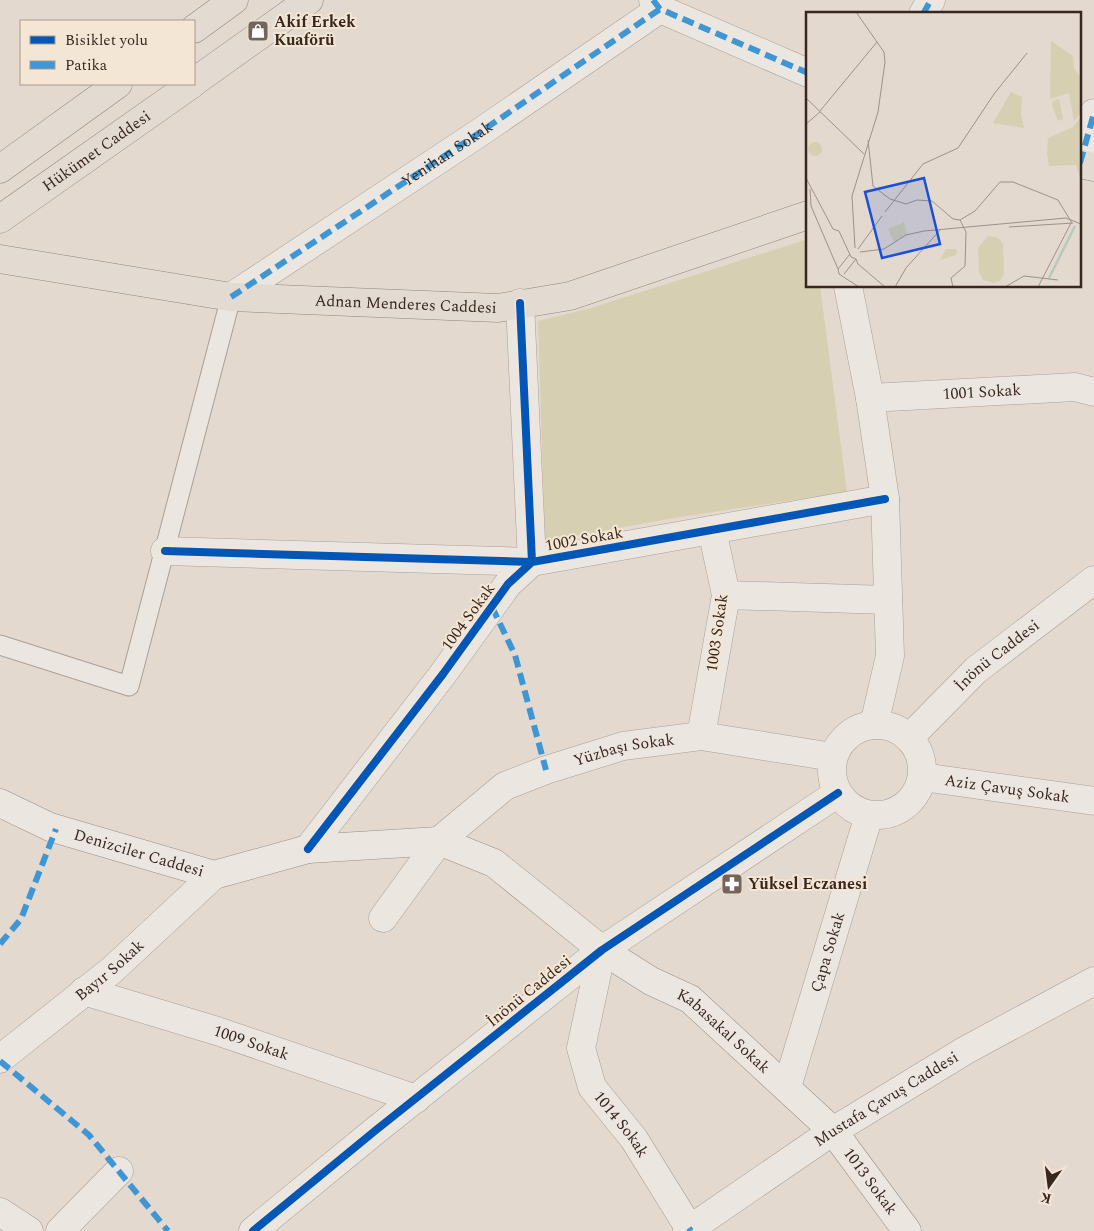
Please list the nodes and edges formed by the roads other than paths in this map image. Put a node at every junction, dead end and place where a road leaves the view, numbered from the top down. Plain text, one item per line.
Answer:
1 (234, 0) edge
2 (309, 0) edge
3 (930, 0) edge
4 (656, 4) edge
5 (924, 12) edge
6 (195, 28) edge
7 (806, 72) edge
8 (195, 82) edge
9 (117, 85) edge
10 (190, 85) edge
11 (1094, 114) edge
12 (1082, 157) edge
13 (0, 169) edge
14 (806, 216) edge
15 (0, 219) edge
16 (0, 242) edge
17 (0, 259) edge
18 (50, 267) junction
19 (848, 288) edge
20 (231, 297) junction
21 (520, 303) junction
22 (1094, 392) edge
23 (870, 398) junction
24 (885, 498) junction
25 (712, 530) junction
26 (165, 552) junction
27 (532, 562) junction
28 (1094, 580) edge
29 (726, 595) junction
30 (888, 600) junction
31 (0, 645) edge
32 (874, 725) junction
33 (701, 736) junction
34 (908, 738) junction
35 (833, 757) junction
36 (922, 777) junction
37 (838, 793) junction
38 (1094, 801) edge
39 (6, 810) edge
40 (869, 816) junction
41 (439, 841) junction
42 (308, 849) junction
43 (214, 875) junction
44 (384, 918) dead end
45 (602, 950) junction
46 (1094, 981) edge
47 (84, 991) junction
48 (0, 1059) edge
49 (787, 1087) junction
50 (416, 1099) junction
51 (833, 1131) junction
52 (119, 1171) dead end
53 (0, 1212) edge
54 (689, 1230) edge
55 (29, 1231) edge
56 (60, 1231) edge
57 (253, 1231) edge
58 (907, 1231) edge

1 - 6 main road
2 - 8 main road, Hükümet Caddesi
3 - 5 street
4 - 7 street
4 - 20 street, Yenihan Sokak
9 - 13 main road
10 - 15 main road, Hükümet Caddesi
11 - 12 street
14 - 21 main road, Adnan Menderes Caddesi
16 - 18 main road, Adnan Menderes Caddesi
17 - 18 main road, Adnan Menderes Caddesi
18 - 20 main road, Adnan Menderes Caddesi
19 - 23 street
20 - 21 main road, Adnan Menderes Caddesi
20 - 26 lane
21 - 27 street
22 - 23 street, 1001 Sokak
23 - 24 street
24 - 25 street, 1002 Sokak
24 - 30 street
25 - 27 street, 1002 Sokak
25 - 29 street, 1003 Sokak
26 - 27 street, 1002 Sokak
26 - 31 lane
27 - 42 street, 1004 Sokak
28 - 34 street, İnönü Caddesi
29 - 30 street
29 - 33 street, 1003 Sokak
30 - 32 street
32 - 34 street
32 - 35 street
33 - 35 street, Yüzbaşı Sokak
33 - 41 street, Yüzbaşı Sokak
34 - 36 street
35 - 37 street
36 - 38 street, Aziz Çavuş Sokak
36 - 40 street
37 - 40 street
37 - 45 street, İnönü Caddesi
39 - 43 street, Denizciler Caddesi
40 - 49 street, Çapa Sokak
41 - 42 street, Denizciler Caddesi
41 - 44 street, Yüzbaşı Sokak
41 - 45 street, Denizciler Caddesi
42 - 43 street, Denizciler Caddesi
43 - 47 street, Bayır Sokak
45 - 49 street, Kabasakal Sokak
45 - 50 street, İnönü Caddesi
45 - 54 street, 1014 Sokak
46 - 51 street, Mustafa Çavuş Caddesi
47 - 48 street, Bayır Sokak
47 - 50 street, 1009 Sokak
49 - 51 street, Kabasakal Sokak
50 - 57 street, İnönü Caddesi
51 - 54 street, Mustafa Çavuş Caddesi
51 - 58 street, 1013 Sokak
52 - 56 street
53 - 55 street

